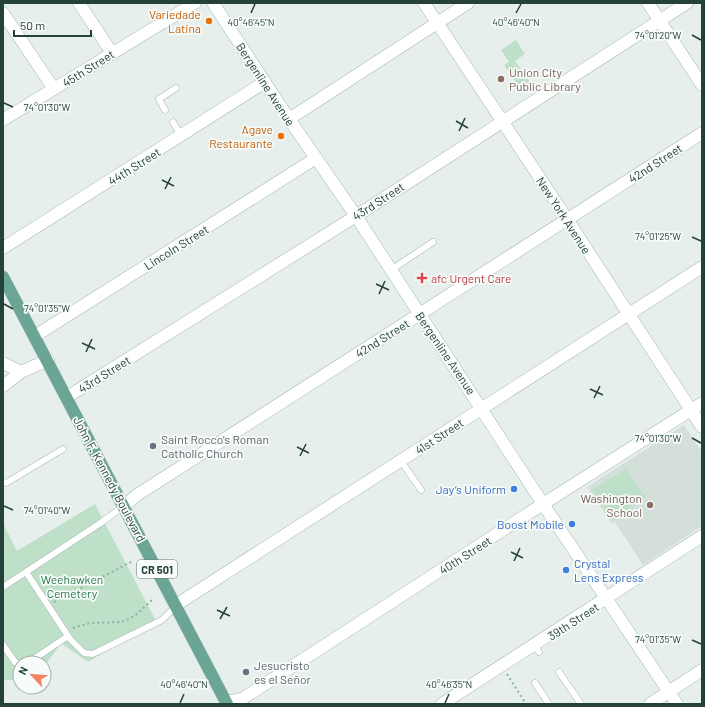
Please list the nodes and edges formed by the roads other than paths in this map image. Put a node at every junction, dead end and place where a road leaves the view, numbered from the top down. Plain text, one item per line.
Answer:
1 (79, 3) edge
2 (195, 3) edge
3 (213, 3) edge
4 (424, 3) edge
5 (468, 3) edge
6 (648, 3) edge
7 (687, 3) edge
8 (3, 13) edge
9 (659, 21) junction
10 (437, 23) junction
11 (112, 53) junction
12 (265, 82) junction
13 (702, 85) edge
14 (176, 88) dead end
15 (54, 89) junction
16 (165, 110) dead end
17 (289, 119) junction
18 (3, 120) edge
19 (502, 121) junction
20 (173, 122) dead end
21 (702, 133) edge
22 (182, 136) junction
23 (316, 158) junction
24 (356, 216) junction
25 (567, 220) junction
26 (433, 242) dead end
27 (3, 248) edge
28 (702, 267) edge
29 (391, 270) junction
30 (3, 277) edge
31 (420, 314) junction
32 (629, 314) junction
33 (35, 336) junction
34 (48, 360) junction
35 (3, 364) edge
36 (21, 372) junction
37 (3, 386) edge
38 (67, 397) junction
39 (702, 403) edge
40 (482, 409) junction
41 (691, 410) junction
42 (702, 427) edge
43 (63, 449) dead end
44 (401, 461) junction
45 (3, 482) edge
46 (421, 490) dead end
47 (543, 504) junction
48 (124, 506) junction
49 (702, 536) edge
50 (26, 572) junction
51 (3, 587) edge
52 (607, 598) junction
53 (176, 605) junction
54 (68, 636) junction
55 (3, 645) edge
56 (40, 655) edge
57 (12, 657) edge
58 (702, 670) edge
59 (559, 672) dead end
60 (535, 683) dead end
61 (669, 691) junction
62 (224, 703) edge
63 (442, 704) edge
64 (549, 704) edge
65 (581, 704) edge
66 (650, 704) edge
67 (677, 704) edge

1 - 11 street
2 - 11 street, 45th Street
3 - 12 street, Bergenline Avenue
4 - 10 street, New York Avenue
5 - 10 street
6 - 9 street
7 - 9 street, 43rd Street
8 - 15 street
9 - 13 street
9 - 19 street, 43rd Street
10 - 17 street
10 - 19 street, New York Avenue
11 - 15 street, 45th Street
12 - 17 street, Bergenline Avenue
12 - 22 street, 44th Street
14 - 16 lane
15 - 18 street, 45th Street
17 - 23 street, Bergenline Avenue
19 - 24 street, 43rd Street
19 - 25 street, New York Avenue
20 - 22 lane
21 - 25 street, 42nd Street
22 - 27 street, 44th Street
23 - 24 street, Bergenline Avenue
23 - 33 street, Lincoln Street
24 - 29 street, Bergenline Avenue
24 - 38 street, 43rd Street
25 - 31 street, 42nd Street
25 - 32 street, New York Avenue
26 - 29 lane
28 - 32 street, 41st Street
29 - 31 street, Bergenline Avenue
30 - 33 main road, John F. Kennedy Boulevard / CR 501
31 - 40 street, Bergenline Avenue
31 - 48 street, 42nd Street
32 - 40 street, 41st Street
32 - 41 street, New York Avenue
33 - 34 main road, John F. Kennedy Boulevard / CR 501
34 - 36 street
34 - 38 main road, John F. Kennedy Boulevard / CR 501
35 - 36 street
36 - 37 street
38 - 48 main road, John F. Kennedy Boulevard / CR 501
39 - 41 street, 40th Street
40 - 44 street, 41st Street
40 - 47 street, Bergenline Avenue
41 - 42 street, New York Avenue
41 - 47 street, 40th Street
43 - 45 lane
44 - 46 lane
44 - 53 street, 41st Street
47 - 52 street, Bergenline Avenue
47 - 62 street, 40th Street
48 - 50 lane
48 - 53 main road, John F. Kennedy Boulevard / CR 501
49 - 52 street, 39th Street
50 - 51 lane
50 - 54 lane
52 - 61 street, Bergenline Avenue
52 - 63 street, 39th Street
53 - 54 lane
53 - 62 main road, John F. Kennedy Boulevard / CR 501
54 - 56 lane
55 - 57 lane
58 - 61 street
59 - 65 lane
60 - 64 lane
61 - 66 street
61 - 67 street, Bergenline Avenue

